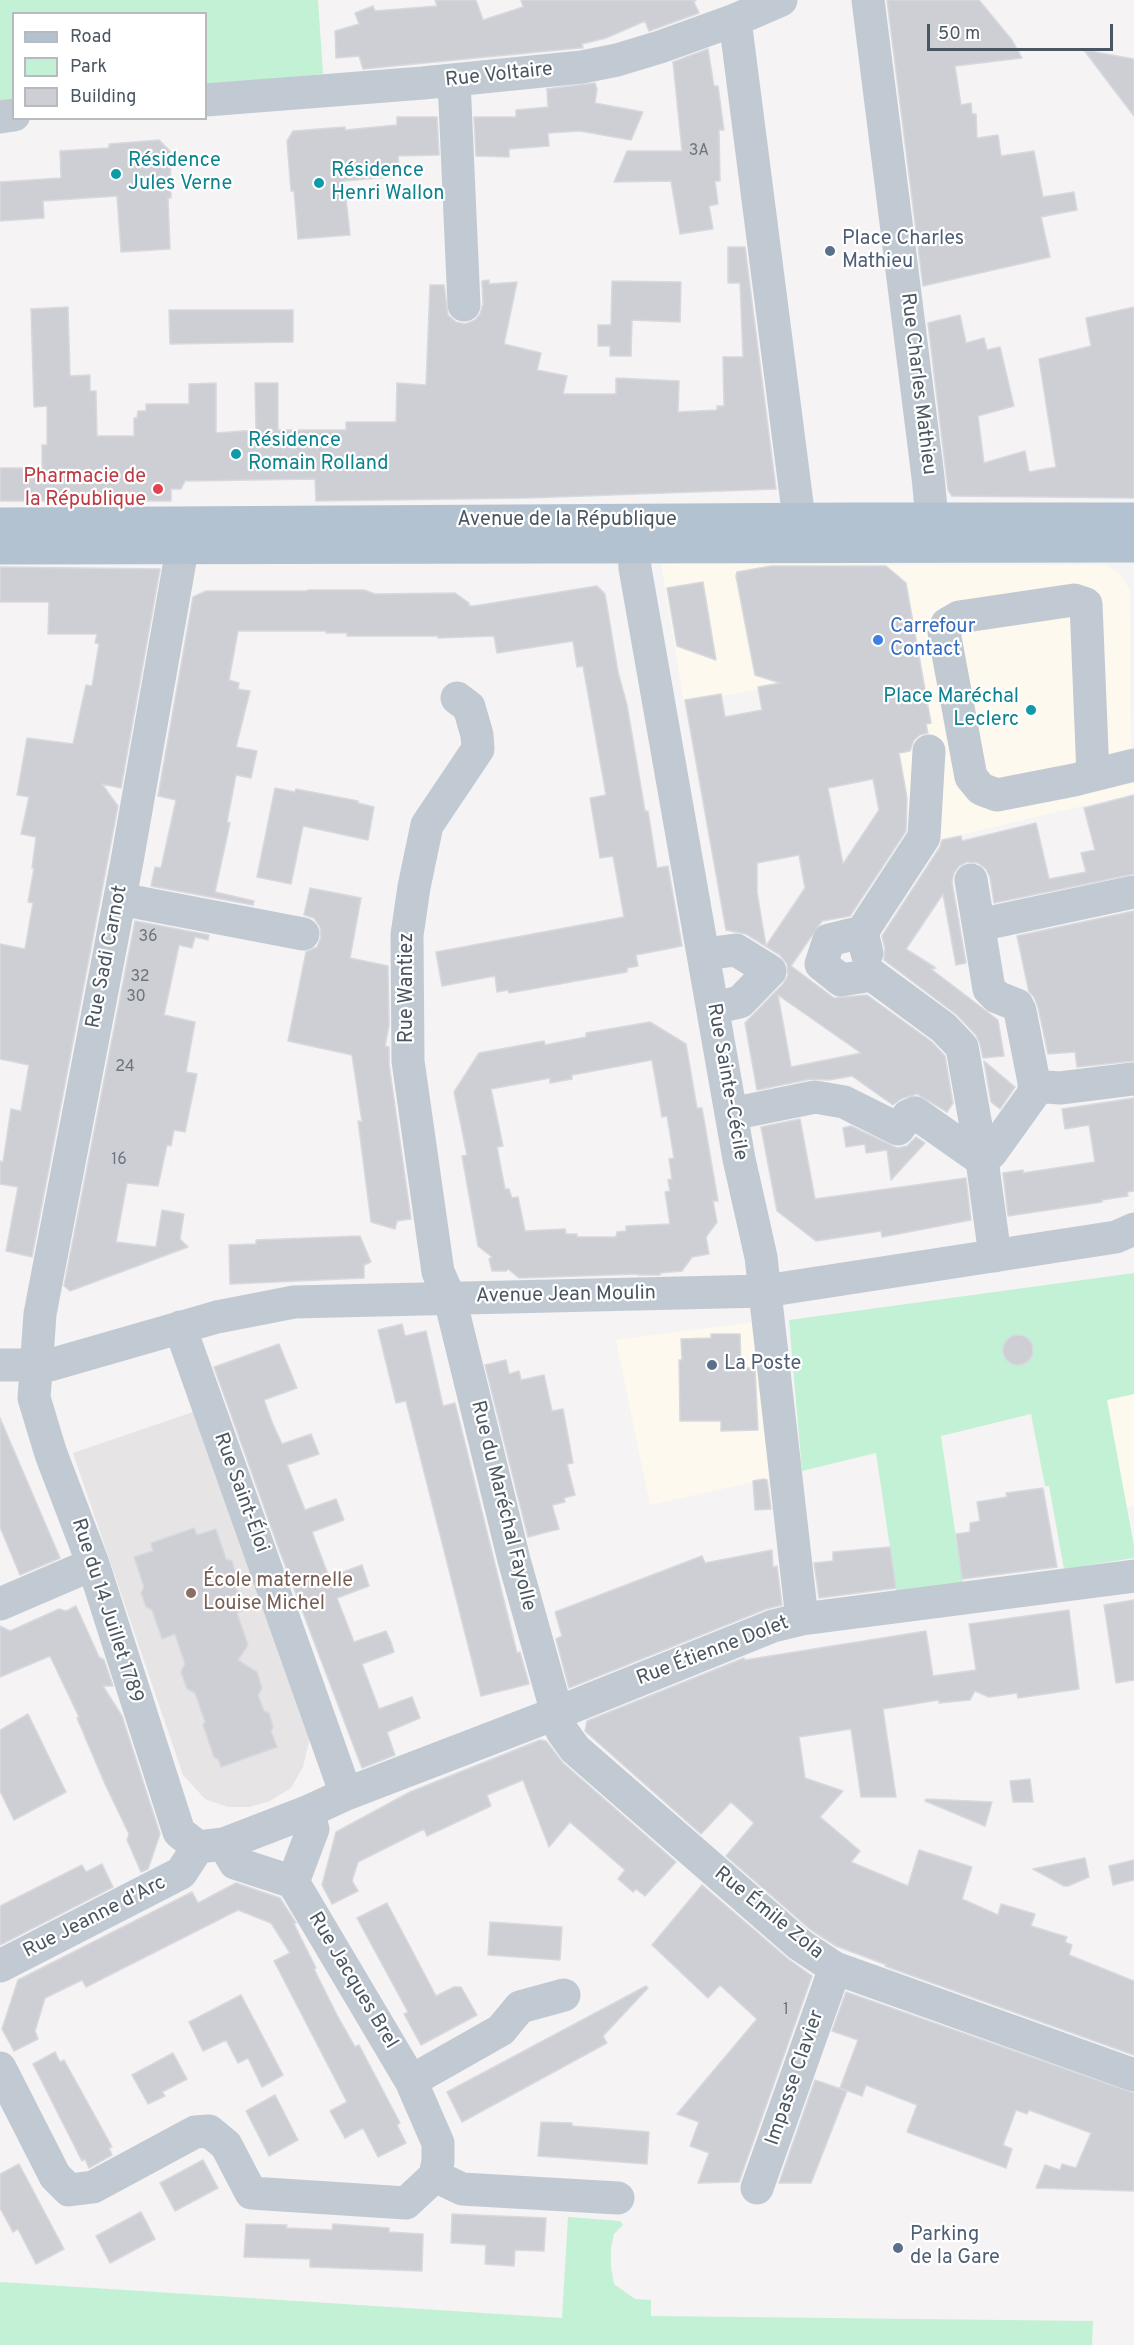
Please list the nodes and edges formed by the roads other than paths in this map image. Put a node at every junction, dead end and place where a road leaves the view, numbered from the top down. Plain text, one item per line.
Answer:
1 (781, 0) edge
2 (868, 0) edge
3 (735, 20) junction
4 (454, 80) junction
5 (207, 100) edge
6 (464, 305) dead end
7 (799, 519) junction
8 (1134, 519) edge
9 (211, 523) junction
10 (0, 525) edge
11 (932, 532) junction
12 (0, 536) edge
13 (624, 538) junction
14 (1134, 546) edge
15 (180, 547) junction
16 (0, 548) edge
17 (457, 698) dead end
18 (929, 751) dead end
19 (1134, 765) edge
20 (1093, 775) junction
21 (972, 880) dead end
22 (1134, 892) edge
23 (120, 899) junction
24 (979, 925) junction
25 (862, 932) junction
26 (303, 934) dead end
27 (704, 954) junction
28 (821, 964) junction
29 (770, 971) junction
30 (872, 975) junction
31 (713, 1008) junction
32 (1133, 1079) edge
33 (1034, 1086) junction
34 (731, 1114) junction
35 (982, 1160) junction
36 (1134, 1229) edge
37 (995, 1256) junction
38 (765, 1291) junction
39 (450, 1299) junction
40 (180, 1327) junction
41 (0, 1365) edge
42 (35, 1366) junction
43 (93, 1564) junction
44 (1134, 1576) edge
45 (0, 1604) edge
46 (802, 1619) junction
47 (557, 1713) junction
48 (346, 1794) junction
49 (307, 1812) junction
50 (211, 1845) junction
51 (293, 1882) junction
52 (0, 1966) edge
53 (835, 1968) junction
54 (564, 1995) dead end
55 (3, 2073) edge
56 (1134, 2075) edge
57 (411, 2081) junction
58 (435, 2176) junction
59 (757, 2188) dead end
60 (618, 2198) dead end

1 - 3 street, Rue Voltaire
2 - 11 street, Rue Charles Mathieu
3 - 4 street, Rue Voltaire
3 - 7 street
4 - 5 street, Rue Voltaire
4 - 6 street
7 - 11 main road, Avenue de la République
7 - 13 main road, Avenue de la République
8 - 11 main road, Avenue de la République
9 - 10 main road, Avenue de la République
9 - 12 street
9 - 13 main road, Avenue de la République
11 - 13 main road, Avenue de la République
11 - 14 main road, Avenue de la République
13 - 15 main road, Avenue de la République
13 - 27 street, Rue Sainte-Cécile
15 - 16 main road, Avenue de la République
15 - 23 street, Rue Sadi Carnot
17 - 39 street, Rue Wantiez
18 - 25 street
19 - 20 street
20 - 20 street
21 - 24 street
22 - 24 street
23 - 26 street
23 - 42 street, Rue Sadi Carnot
24 - 33 street
25 - 28 street
25 - 30 street
27 - 29 street
27 - 31 street, Rue Sainte-Cécile
28 - 29 street
28 - 30 street
29 - 31 street
30 - 35 street
31 - 34 street, Rue Sainte-Cécile
32 - 33 street
33 - 35 street
34 - 35 street
34 - 38 street, Rue Sainte-Cécile
35 - 37 street
36 - 37 street, Avenue Jean Moulin
37 - 38 street, Avenue Jean Moulin
38 - 39 street, Avenue Jean Moulin
38 - 46 street, Rue Sainte-Cécile
39 - 40 street, Avenue Jean Moulin
39 - 47 street, Rue du Maréchal Fayolle
40 - 42 street, Avenue Jean Moulin
40 - 48 street, Rue Saint-Éloi
41 - 42 street, Avenue Jean Moulin
42 - 43 street, Rue du 14 Juillet 1789
43 - 45 street
43 - 50 street, Rue du 14 Juillet 1789
44 - 46 street, Rue Étienne Dolet
46 - 47 street, Rue Étienne Dolet
47 - 48 street, Rue Étienne Dolet
47 - 53 street, Rue Émile Zola
48 - 49 street
49 - 50 street
49 - 51 street
50 - 51 street
50 - 52 street, Rue Jeanne d'Arc
51 - 57 street, Rue Jacques Brel
53 - 56 street, Rue Émile Zola
53 - 59 street, Impasse Clavier
54 - 57 street
55 - 58 street
57 - 58 street, Rue Jacques Brel
58 - 60 street

